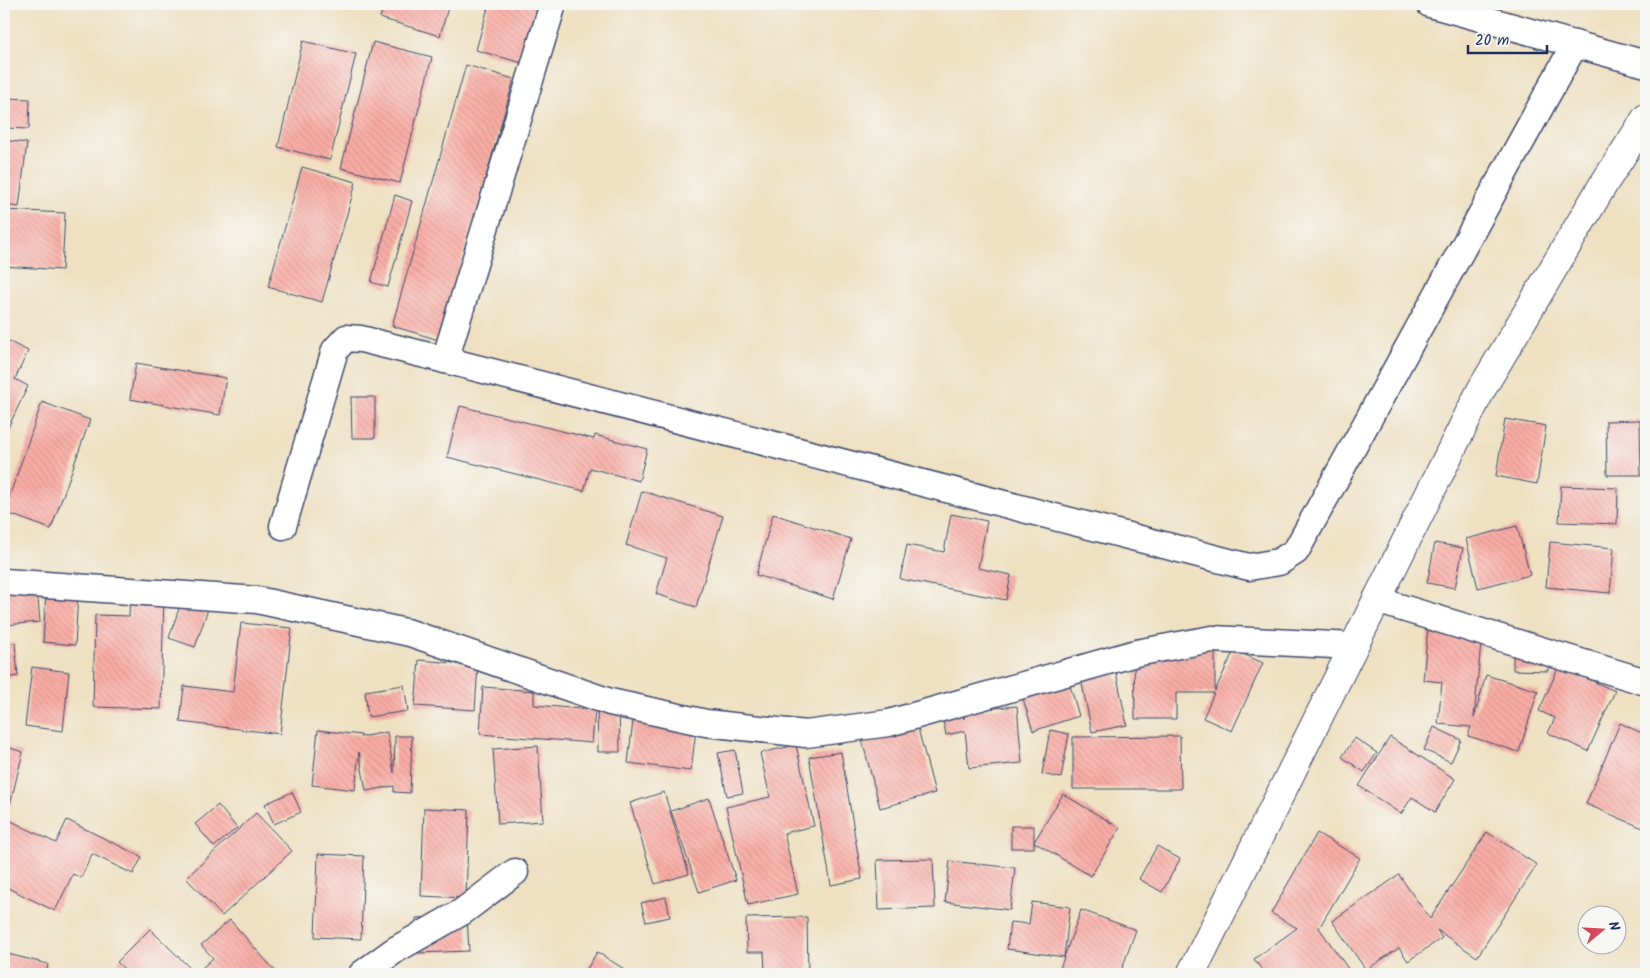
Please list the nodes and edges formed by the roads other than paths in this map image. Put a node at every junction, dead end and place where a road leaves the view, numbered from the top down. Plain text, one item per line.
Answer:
1 (553, 4) edge
2 (1430, 4) edge
3 (1575, 44) junction
4 (1646, 64) edge
5 (1646, 118) edge
6 (445, 360) junction
7 (283, 526) dead end
8 (4, 582) edge
9 (1376, 600) junction
10 (1353, 646) junction
11 (1646, 682) edge
12 (515, 872) dead end
13 (362, 974) edge
14 (1191, 974) edge

1 - 6 street
2 - 3 street
3 - 4 street
3 - 6 street
5 - 9 street
6 - 7 street
8 - 10 street
9 - 10 street
9 - 11 street
10 - 14 street
12 - 13 street

